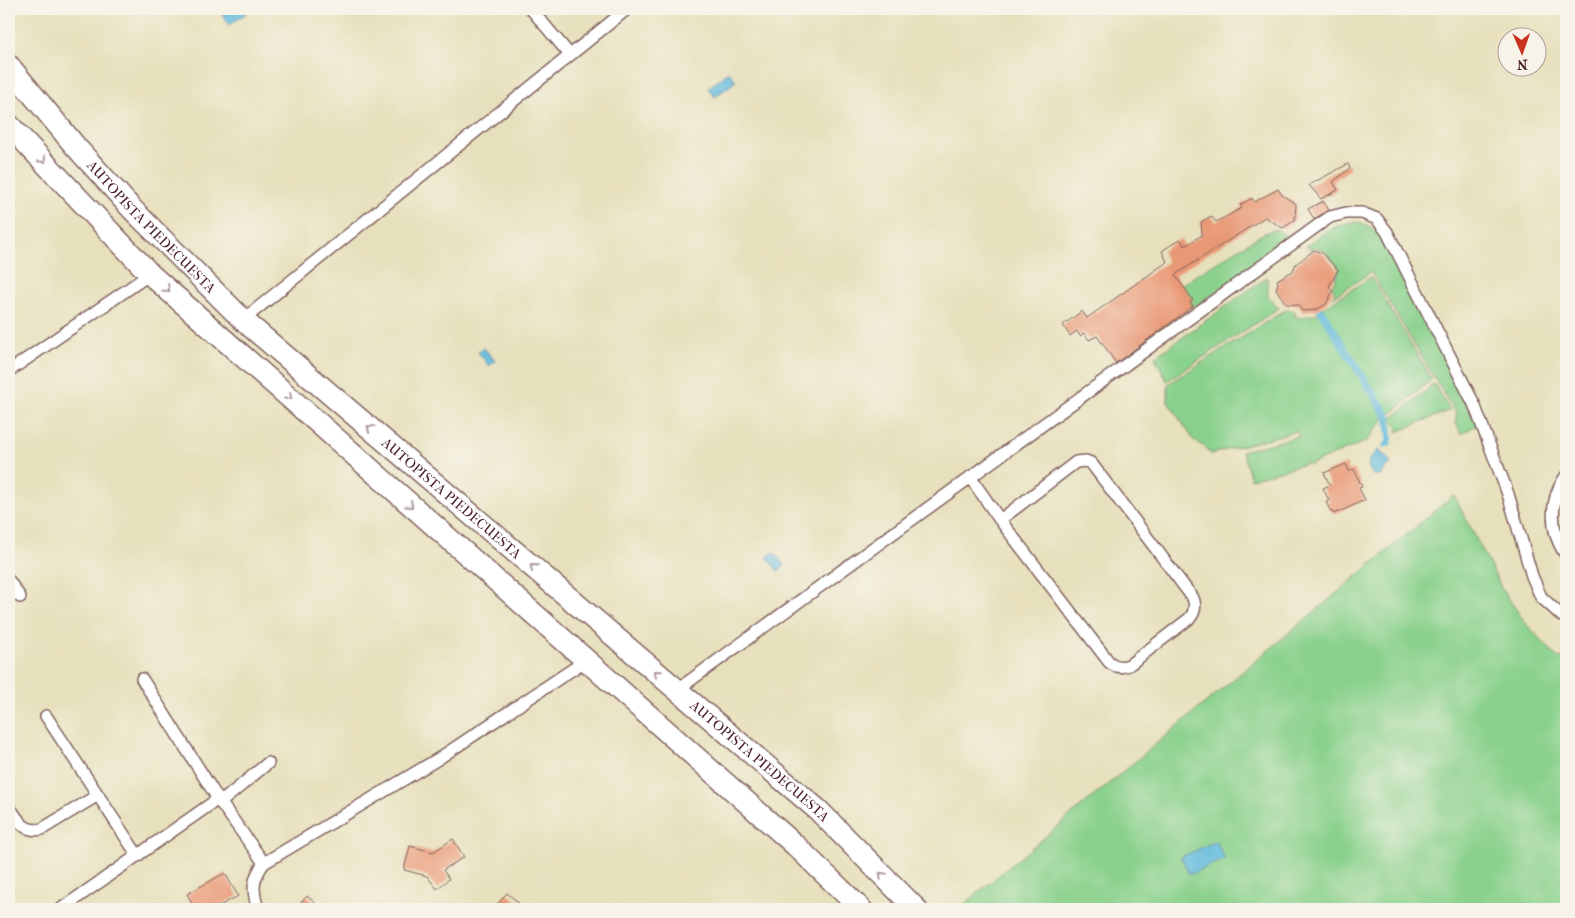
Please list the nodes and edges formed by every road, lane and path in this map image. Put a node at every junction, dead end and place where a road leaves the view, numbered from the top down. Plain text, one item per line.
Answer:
1 (531, 9) edge
2 (627, 9) edge
3 (570, 55) junction
4 (9, 66) edge
5 (9, 125) edge
6 (150, 274) junction
7 (243, 320) junction
8 (9, 371) edge
9 (1566, 476) edge
10 (970, 477) junction
11 (1000, 520) junction
12 (1566, 555) edge
13 (9, 581) edge
14 (20, 597) dead end
15 (1566, 617) edge
16 (586, 661) junction
17 (142, 679) dead end
18 (677, 690) junction
19 (46, 716) dead end
20 (268, 763) dead end
21 (98, 795) junction
22 (219, 801) junction
23 (9, 807) edge
24 (138, 856) junction
25 (264, 863) junction
26 (61, 909) edge
27 (258, 909) edge
28 (860, 909) edge
29 (916, 909) edge

1 - 3 street
2 - 3 street
3 - 7 street
4 - 7 highway, AUTOPISTA PIEDECUESTA
5 -> 6 highway
6 - 8 street
6 -> 16 highway
18 -> 7 highway, AUTOPISTA PIEDECUESTA
9 - 12 street
10 - 11 street
10 - 15 street
10 - 18 street
11 - 11 street
13 - 14 street
16 - 25 street
16 - 28 highway
17 - 22 street
29 -> 18 highway, AUTOPISTA PIEDECUESTA
19 - 21 street
20 - 22 street
21 - 23 street
21 - 24 street
22 - 24 street
22 - 25 street
24 - 26 street
25 - 27 street

